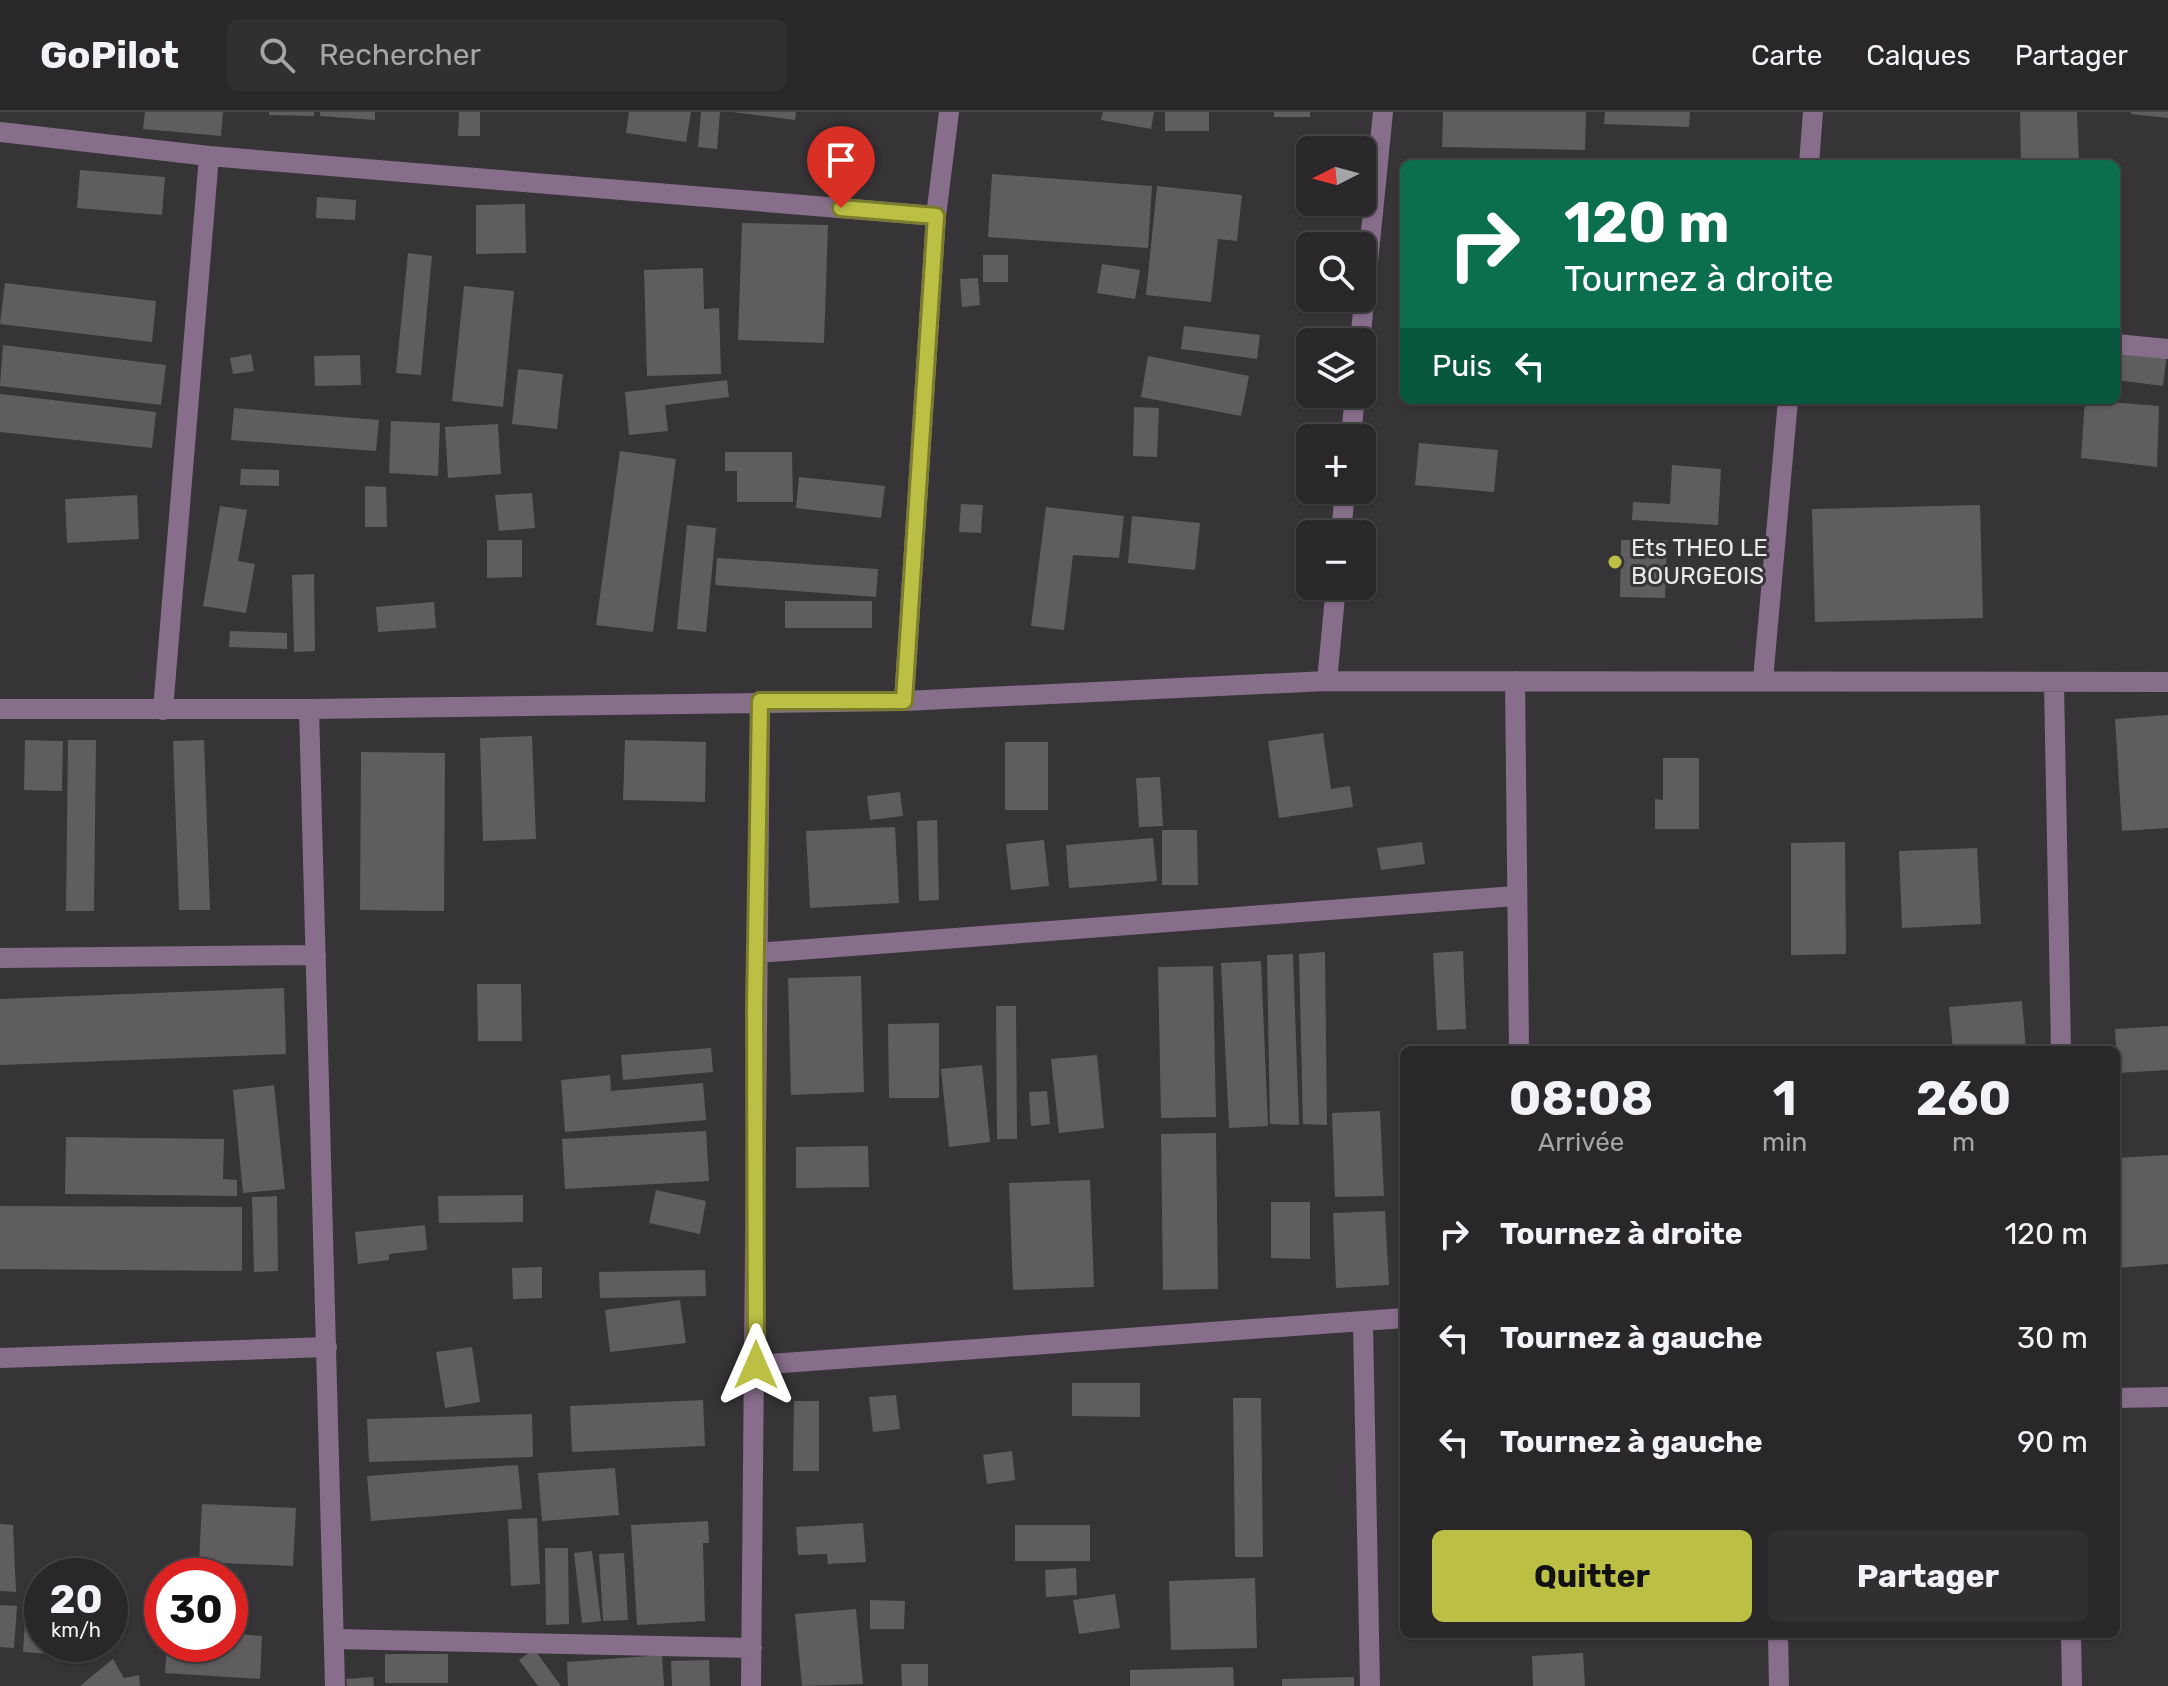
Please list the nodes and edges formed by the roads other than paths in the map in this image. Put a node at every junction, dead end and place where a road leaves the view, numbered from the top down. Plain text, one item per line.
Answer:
1 (949, 112) edge
2 (1383, 112) edge
3 (1813, 112) edge
4 (0, 132) edge
5 (209, 156) junction
6 (1809, 160) edge
7 (936, 216) junction
8 (1361, 328) edge
9 (2120, 344) edge
10 (2168, 349) edge
11 (1788, 404) edge
12 (1335, 600) edge
13 (1763, 680) junction
14 (1327, 681) junction
15 (1515, 681) junction
16 (2168, 682) edge
17 (2054, 684) junction
18 (760, 701) junction
19 (904, 701) junction
20 (0, 709) edge
21 (309, 709) junction
22 (163, 710) junction
23 (1515, 896) junction
24 (757, 953) junction
25 (316, 955) junction
26 (0, 958) edge
27 (1519, 1046) edge
28 (2061, 1046) edge
29 (1400, 1318) edge
30 (1363, 1323) junction
31 (327, 1347) junction
32 (0, 1358) edge
33 (756, 1365) junction
34 (2168, 1397) edge
35 (2120, 1398) edge
36 (1778, 1638) edge
37 (2071, 1638) edge
38 (335, 1639) junction
39 (752, 1648) junction
40 (335, 1686) edge
41 (751, 1686) edge
42 (1370, 1686) edge
43 (1779, 1686) edge
44 (2072, 1686) edge

1 - 7 street
2 - 8 street
3 - 6 street
4 - 5 street
5 - 7 street
5 - 22 street
7 - 19 street
9 - 10 street
11 - 13 street
12 - 14 street
13 - 15 street
13 - 17 street
14 - 15 street
14 - 19 street
15 - 23 street
16 - 17 street
17 - 28 street
18 - 19 street
18 - 21 street
18 - 24 street
20 - 22 street
21 - 22 street
21 - 25 street
23 - 24 street
23 - 27 street
24 - 33 street
25 - 26 street
25 - 31 street
29 - 30 street
30 - 33 street
30 - 42 street
31 - 32 street
31 - 38 street
33 - 39 street
34 - 35 street
36 - 43 street
37 - 44 street
38 - 39 street
38 - 40 street
39 - 41 street

